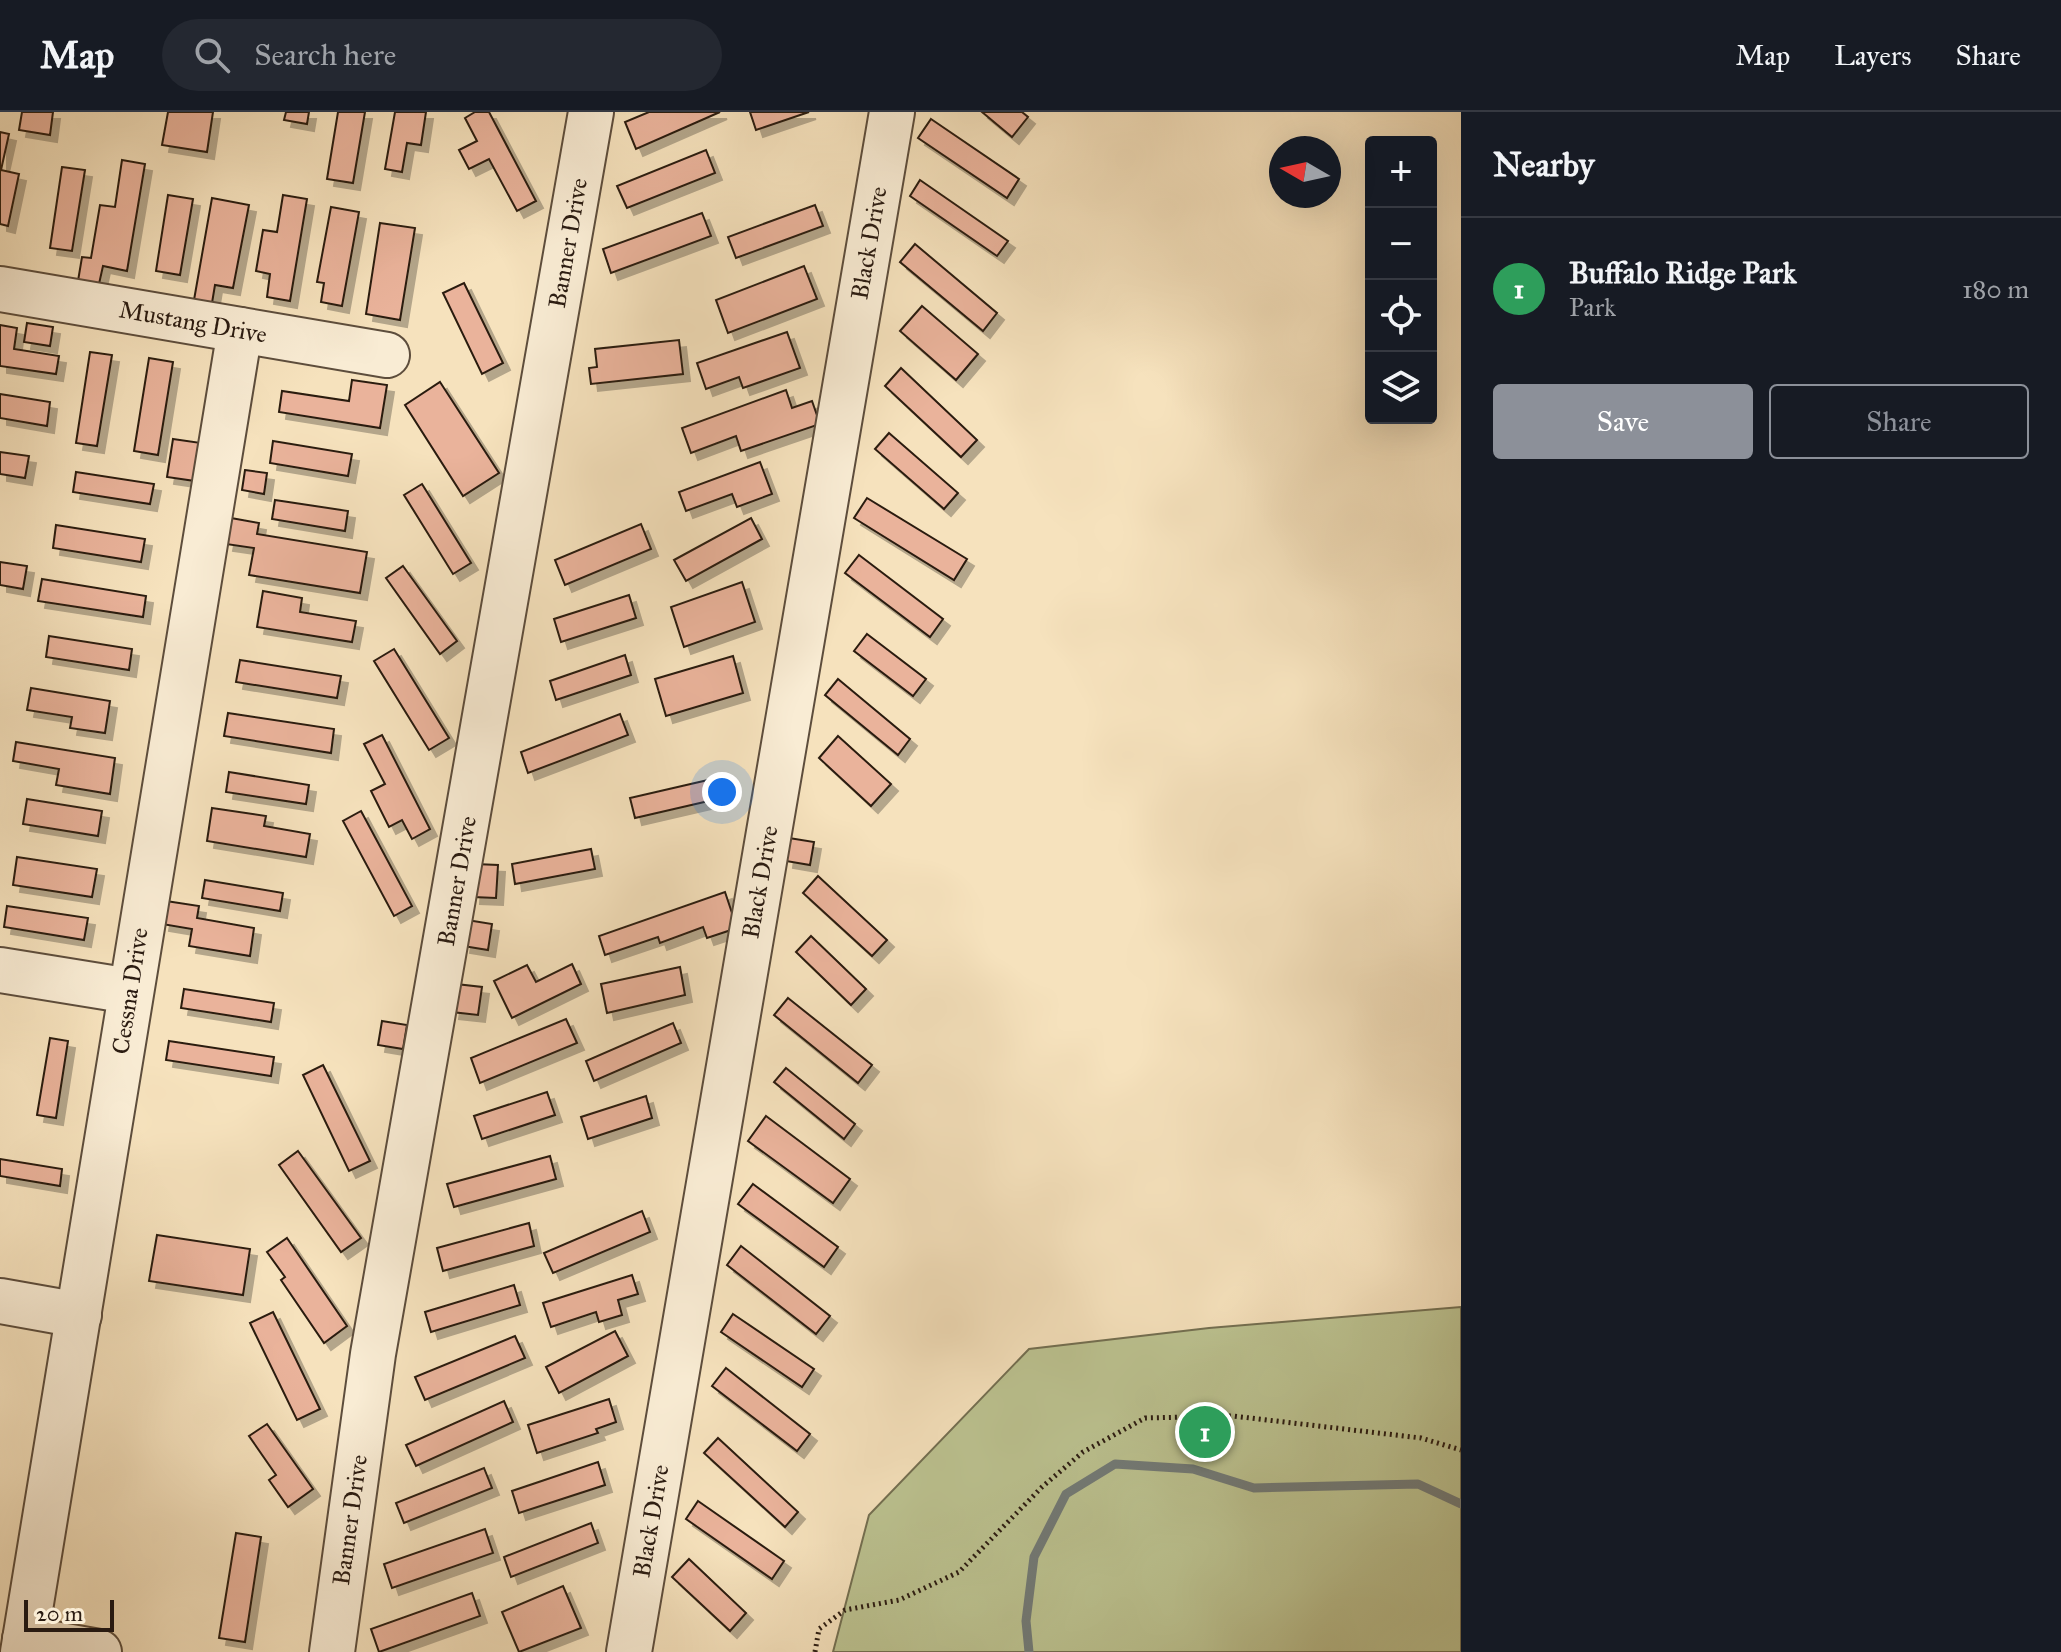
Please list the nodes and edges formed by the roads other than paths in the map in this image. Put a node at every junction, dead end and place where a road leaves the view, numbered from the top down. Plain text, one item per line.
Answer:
1 (591, 112) edge
2 (892, 112) edge
3 (0, 289) edge
4 (240, 330) junction
5 (387, 355) dead end
6 (0, 970) edge
7 (130, 991) junction
8 (0, 1301) edge
9 (79, 1315) junction
10 (24, 1646) edge
11 (99, 1652) edge
12 (332, 1652) edge
13 (629, 1652) edge

1 - 12 street, Banner Drive
2 - 13 street, Black Drive
3 - 4 street, Mustang Drive
4 - 5 street, Mustang Drive
4 - 7 street, Cessna Drive
6 - 7 street
7 - 9 street, Cessna Drive
8 - 9 street
9 - 10 street, Cessna Drive
10 - 11 street

